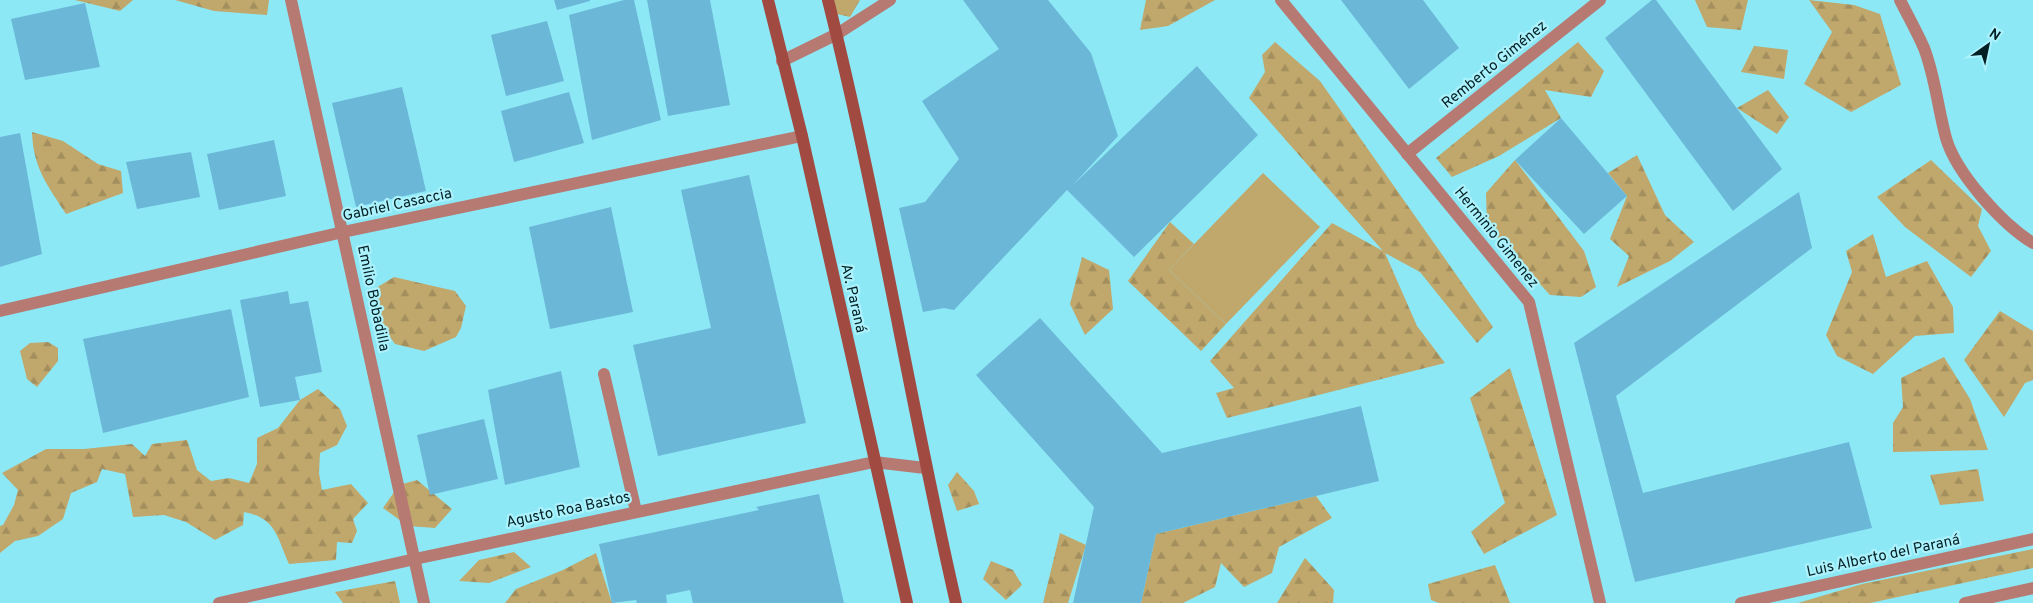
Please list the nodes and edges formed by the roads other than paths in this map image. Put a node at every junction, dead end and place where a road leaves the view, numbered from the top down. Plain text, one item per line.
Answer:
1 (291, 0) edge
2 (768, 0) edge
3 (828, 0) edge
4 (890, 0) edge
5 (1281, 0) edge
6 (1600, 0) edge
7 (1900, 0) edge
8 (837, 34) junction
9 (782, 61) junction
10 (802, 136) junction
11 (1407, 154) junction
12 (343, 232) junction
13 (2033, 243) edge
14 (0, 311) edge
15 (604, 374) dead end
16 (874, 462) junction
17 (925, 468) junction
18 (636, 511) junction
19 (2033, 539) edge
20 (415, 559) junction
21 (2033, 588) edge
22 (219, 603) edge
23 (424, 603) edge
24 (907, 603) edge
25 (956, 603) edge
26 (1600, 603) edge
27 (1741, 603) edge
28 (1965, 603) edge

1 - 12 street, Emilio Bobadilla
2 - 9 street, Av. Paraná
3 - 8 street
4 - 8 street
5 - 11 street, Herminio Gimenez
6 - 11 street, Remberto Giménez
7 - 13 street
8 - 9 street
8 - 17 street
9 - 10 street, Av. Paraná
10 - 12 street, Gabriel Casaccia
10 - 16 street, Av. Paraná
11 - 26 street, Herminio Gimenez
12 - 14 street, Gabriel Casaccia
12 - 20 street, Emilio Bobadilla
15 - 18 street
16 - 17 street, Agusto Roa Bastos
16 - 18 street, Agusto Roa Bastos
16 - 24 street, Av. Paraná
17 - 25 street
18 - 20 street, Agusto Roa Bastos
19 - 27 street, Luis Alberto del Paraná
20 - 22 street, Agusto Roa Bastos
20 - 23 street, Emilio Bobadilla
21 - 28 street

